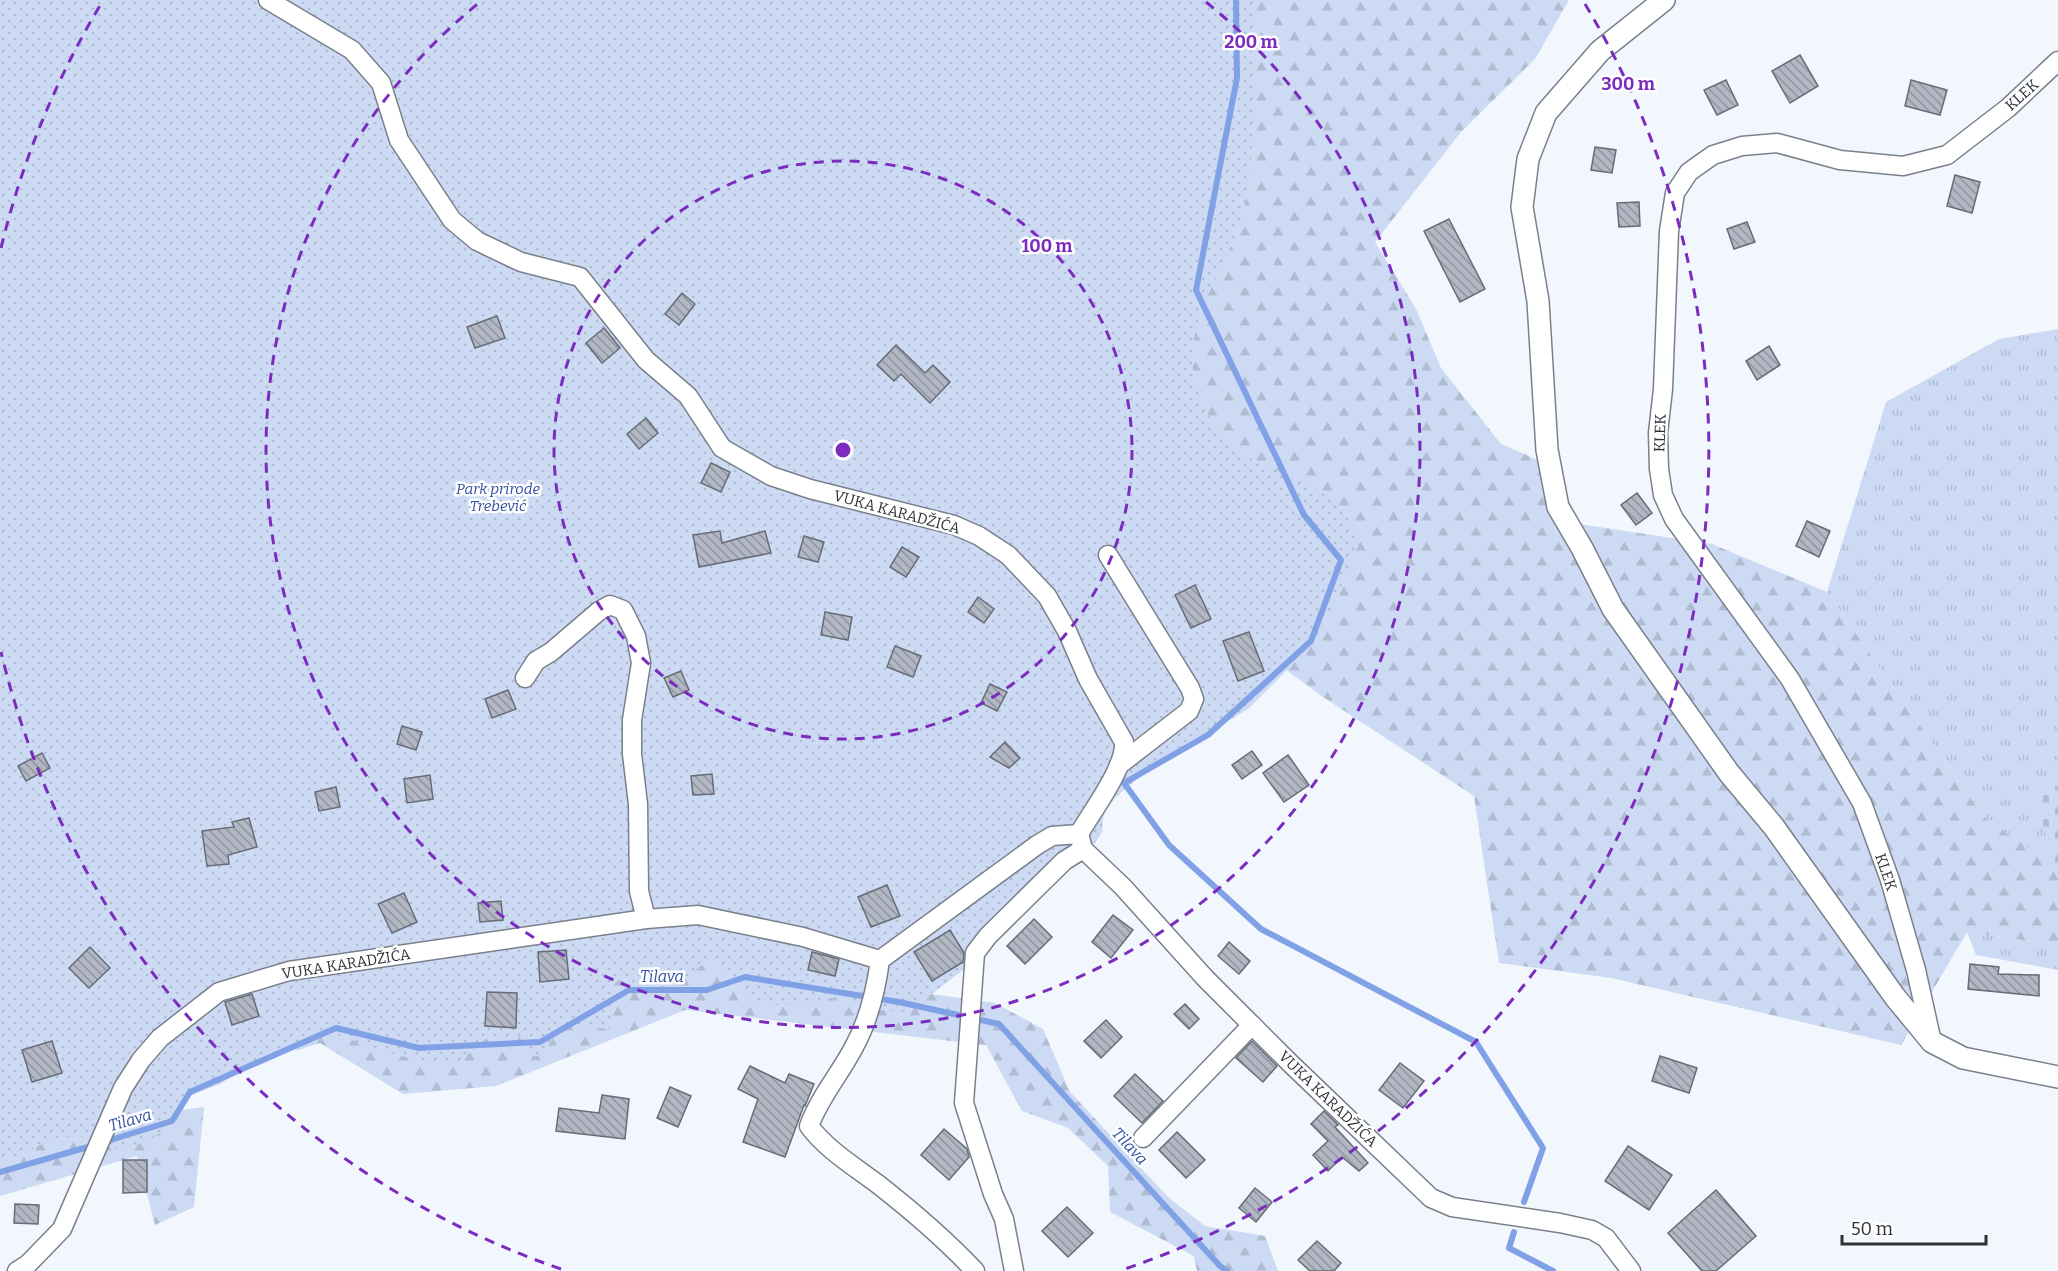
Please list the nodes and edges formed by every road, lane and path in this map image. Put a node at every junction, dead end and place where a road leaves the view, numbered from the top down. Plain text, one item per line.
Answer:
1 (268, 0) edge
2 (1664, 0) edge
3 (2058, 61) edge
4 (1108, 555) dead end
5 (525, 678) dead end
6 (1119, 765) junction
7 (1081, 842) junction
8 (646, 919) junction
9 (880, 960) junction
10 (1251, 1025) junction
11 (1932, 1041) junction
12 (2058, 1077) edge
13 (1143, 1138) dead end
14 (17, 1271) edge
15 (975, 1271) edge
16 (1014, 1271) edge
17 (1631, 1271) edge

1 - 6 street, VUKA KARADŽIĆA
2 - 11 street
3 - 11 street, KLEK
4 - 6 street
5 - 8 street
6 - 7 street, VUKA KARADŽIĆA
7 - 9 street
7 - 10 street, VUKA KARADŽIĆA
7 - 16 street
8 - 9 street, VUKA KARADŽIĆA
8 - 14 street, VUKA KARADŽIĆA
9 - 15 street
10 - 13 street
10 - 17 street, VUKA KARADŽIĆA
11 - 12 street

